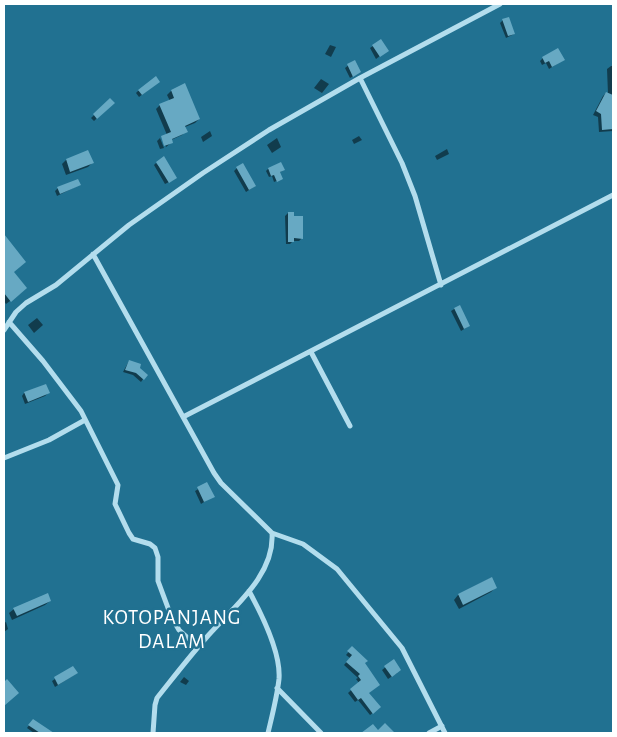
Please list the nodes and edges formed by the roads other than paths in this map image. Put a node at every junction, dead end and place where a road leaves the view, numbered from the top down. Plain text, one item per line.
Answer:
1 (500, 4) edge
2 (360, 78) junction
3 (613, 195) edge
4 (93, 254) junction
5 (441, 285) junction
6 (9, 322) junction
7 (4, 330) edge
8 (310, 352) junction
9 (183, 417) junction
10 (85, 420) junction
11 (350, 426) dead end
12 (4, 458) edge
13 (272, 533) junction
14 (249, 590) junction
15 (198, 647) junction
16 (277, 688) junction
17 (442, 726) junction
18 (153, 733) edge
19 (268, 733) edge
20 (321, 733) edge
21 (429, 733) edge
22 (445, 733) edge

1 - 2 street
2 - 4 street
2 - 5 street
3 - 5 street
4 - 6 street
4 - 9 street
5 - 8 street
6 - 7 street
6 - 10 street
8 - 9 street
8 - 11 street
9 - 13 street
10 - 12 street
10 - 15 street
13 - 14 street
13 - 17 street
14 - 15 street
14 - 16 street
15 - 18 street
16 - 19 street
16 - 20 street
17 - 21 street
17 - 22 street

